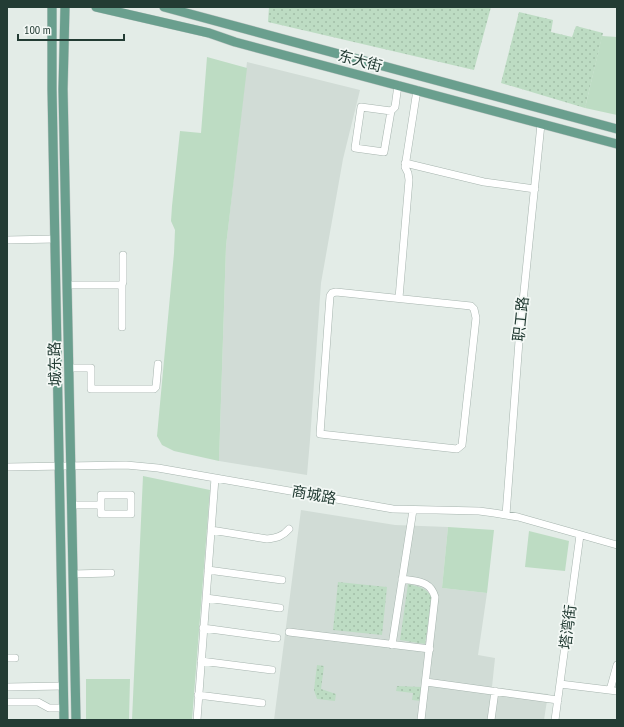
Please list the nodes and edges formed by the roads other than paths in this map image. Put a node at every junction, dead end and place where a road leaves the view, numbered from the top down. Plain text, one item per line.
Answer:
1 (52, 7) edge
2 (65, 7) edge
3 (96, 7) edge
4 (164, 7) edge
5 (398, 86) junction
6 (416, 90) junction
7 (391, 111) junction
8 (541, 124) junction
9 (617, 129) edge
10 (617, 144) edge
11 (405, 163) junction
12 (534, 189) junction
13 (55, 239) junction
14 (7, 240) edge
15 (123, 255) dead end
16 (122, 284) junction
17 (67, 285) junction
18 (399, 298) junction
19 (122, 327) dead end
20 (158, 364) dead end
21 (69, 368) junction
22 (59, 466) junction
23 (71, 466) junction
24 (7, 468) edge
25 (215, 478) junction
26 (71, 505) junction
27 (101, 505) junction
28 (413, 510) junction
29 (506, 515) junction
30 (289, 529) dead end
31 (211, 530) junction
32 (580, 535) junction
33 (617, 545) edge
34 (208, 570) junction
35 (73, 574) junction
36 (110, 574) dead end
37 (402, 579) junction
38 (282, 580) dead end
39 (206, 598) junction
40 (280, 608) dead end
41 (203, 628) junction
42 (289, 632) dead end
43 (278, 638) dead end
44 (392, 645) junction
45 (430, 650) junction
46 (201, 661) junction
47 (617, 665) edge
48 (272, 670) dead end
49 (426, 682) junction
50 (560, 684) junction
51 (63, 686) junction
52 (7, 687) edge
53 (614, 691) edge
54 (495, 692) junction
55 (198, 695) junction
56 (558, 700) junction
57 (7, 702) edge
58 (262, 703) dead end
59 (64, 708) junction
60 (64, 720) edge
61 (76, 720) edge
62 (197, 720) edge
63 (421, 720) edge
64 (491, 720) edge
65 (555, 720) edge

1 - 13 main road, 城东路
2 - 17 main road, 城东路
3 - 5 main road, 东大街
4 - 9 main road, 东大街
5 - 6 main road, 东大街
5 - 7 street
6 - 8 main road, 东大街
6 - 11 street
7 - 7 street
8 - 10 main road, 东大街
8 - 12 street, 职工路
11 - 12 street
11 - 18 street
12 - 29 street, 职工路
13 - 14 street
13 - 22 main road, 城东路
15 - 16 street
16 - 17 street
16 - 19 street
17 - 21 main road, 城东路
18 - 18 street
20 - 21 street
21 - 23 main road, 城东路
22 - 23 street, 商城路
22 - 24 street, 商城路
22 - 51 main road, 城东路
23 - 25 street, 商城路
23 - 26 main road, 城东路
25 - 28 street, 商城路
25 - 31 street
26 - 27 street
26 - 35 main road, 城东路
27 - 27 street
28 - 29 street, 商城路
28 - 37 street
29 - 32 street, 商城路
30 - 31 street
31 - 34 street
32 - 33 street, 商城路
32 - 50 street, 塔湾街
34 - 38 street
34 - 39 street
35 - 36 street
35 - 61 main road, 城东路
37 - 44 street
37 - 45 street
39 - 40 street
39 - 41 street
41 - 43 street
41 - 46 street
42 - 44 street
44 - 45 street
45 - 49 street
46 - 48 street
46 - 55 street
47 - 53 street
49 - 54 street
49 - 63 street
50 - 53 street
50 - 56 street, 塔湾街
51 - 52 street
51 - 59 main road, 城东路
54 - 56 street
54 - 64 street
55 - 58 street
55 - 62 street
56 - 65 street, 塔湾街
57 - 59 street
59 - 60 main road, 城东路

